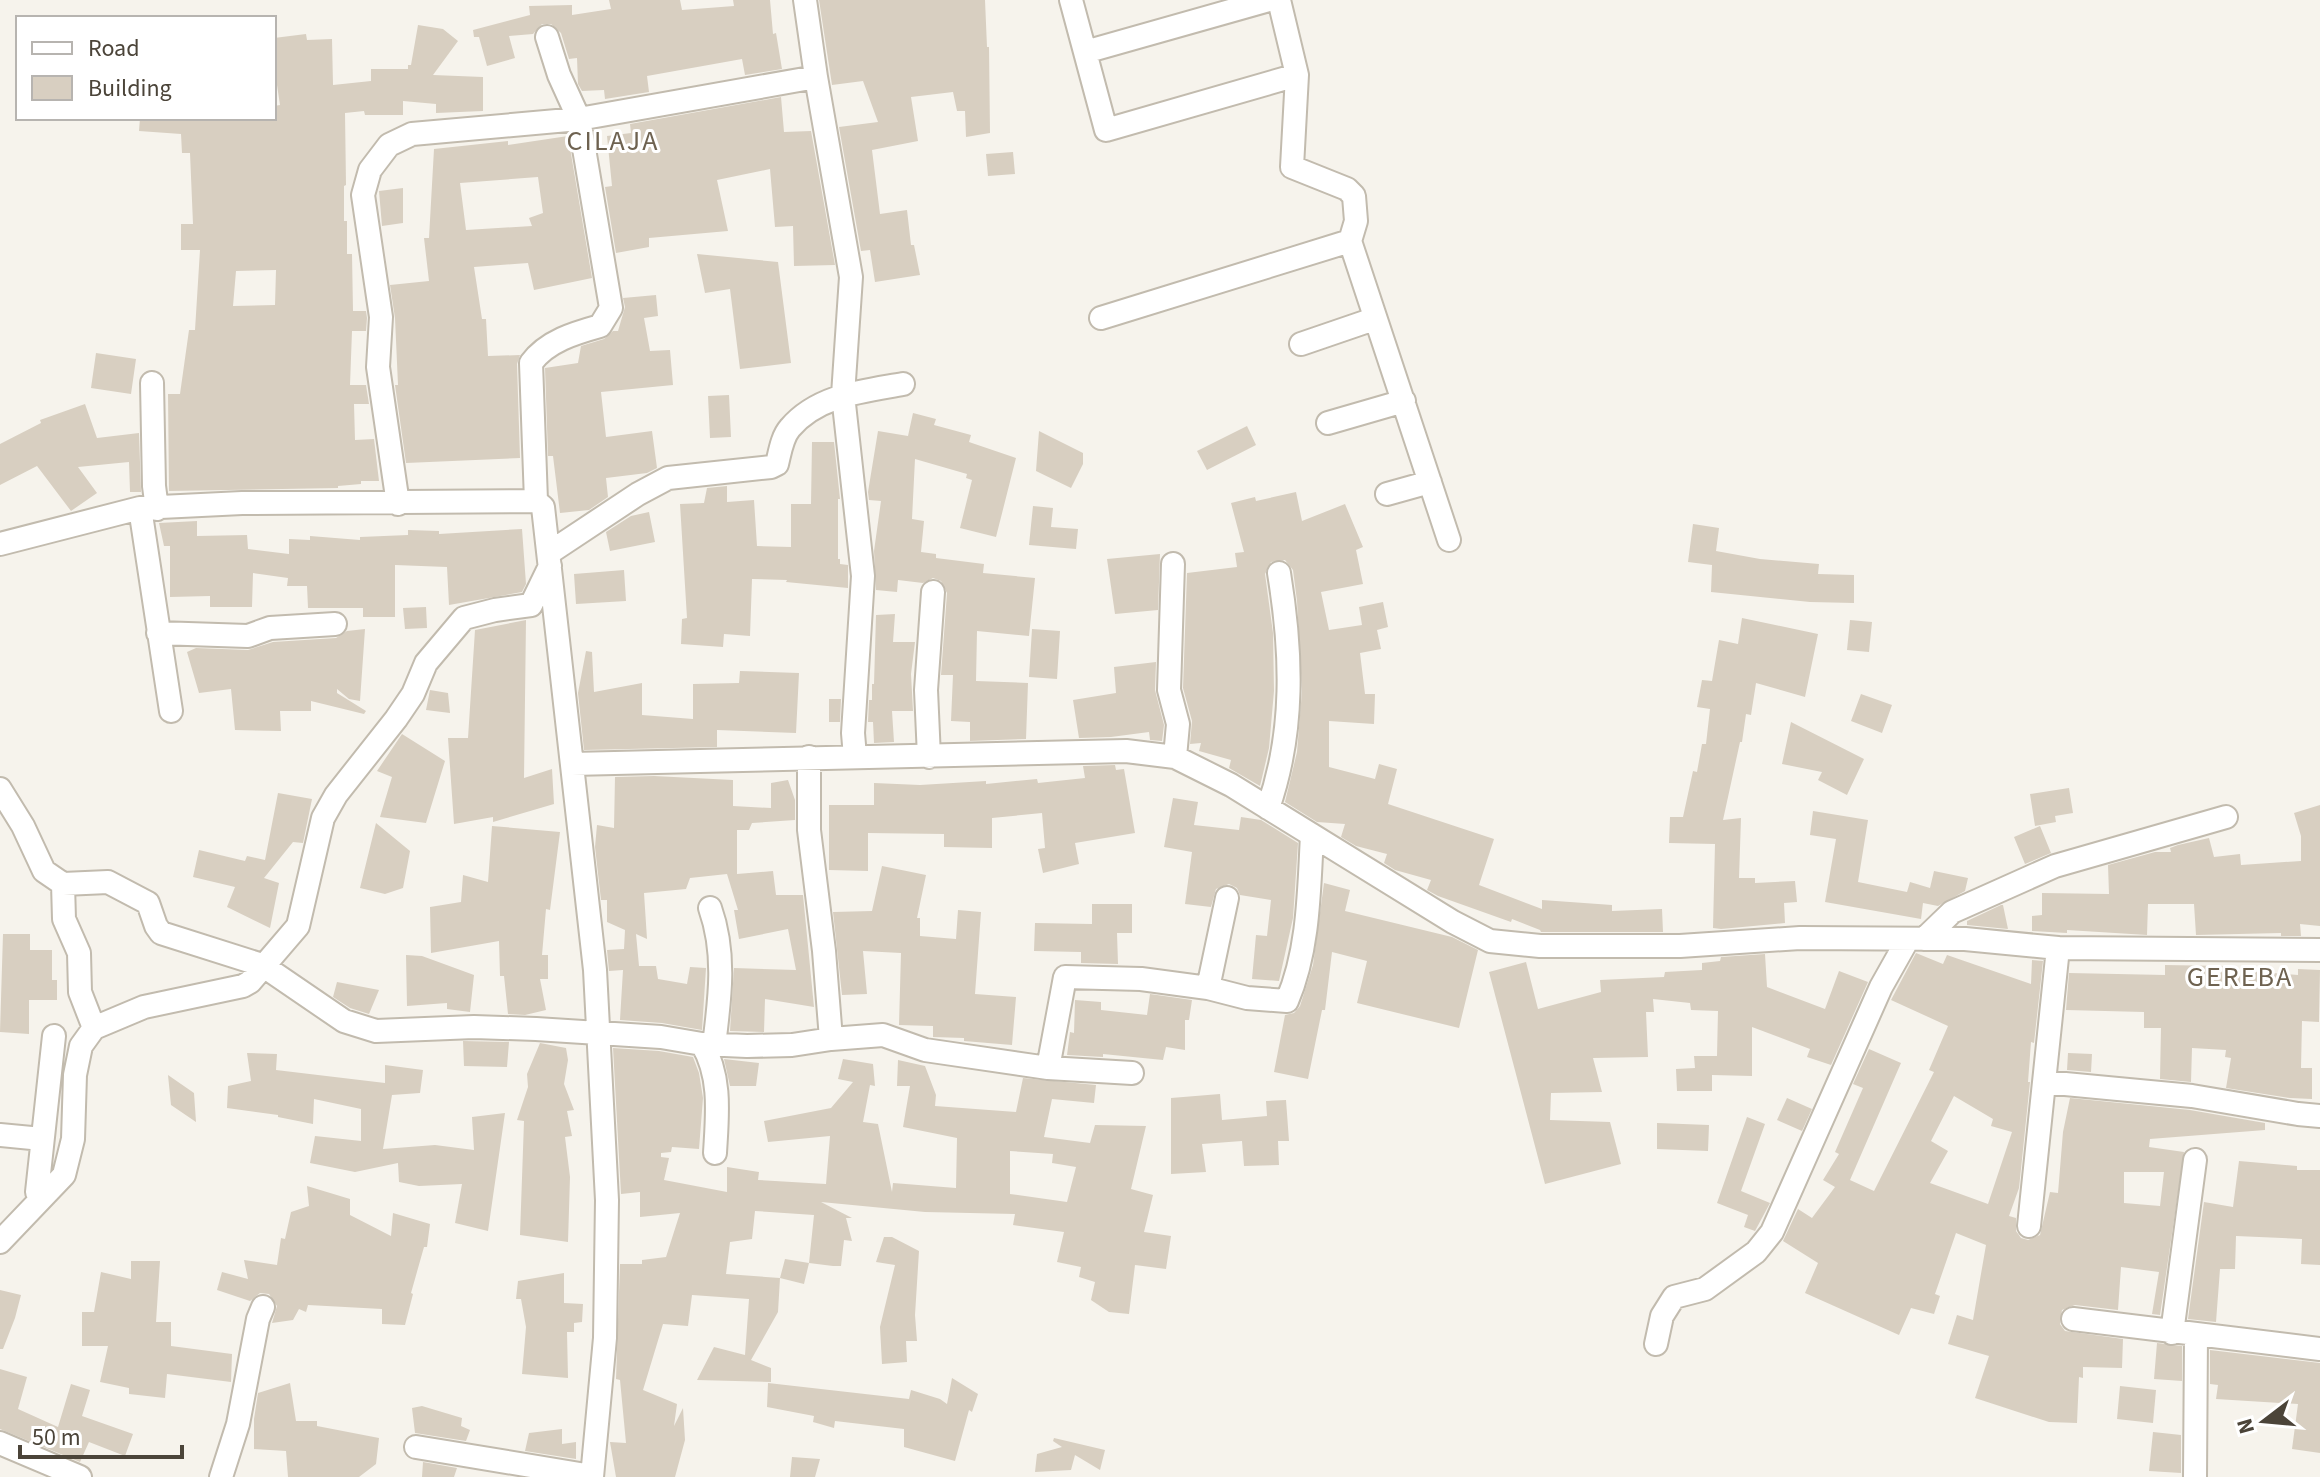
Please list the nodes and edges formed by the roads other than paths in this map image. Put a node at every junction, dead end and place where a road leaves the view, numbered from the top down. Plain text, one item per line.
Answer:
1 (805, 0) edge
2 (1071, 0) edge
3 (1269, 0) edge
4 (1279, 0) edge
5 (547, 37) dead end
6 (1085, 52) junction
7 (1297, 75) junction
8 (816, 77) junction
9 (579, 119) junction
10 (1350, 241) junction
11 (1101, 318) dead end
12 (1374, 319) junction
13 (1301, 344) dead end
14 (152, 383) dead end
15 (903, 384) dead end
16 (843, 395) junction
17 (1404, 401) junction
18 (1328, 423) dead end
19 (1430, 482) junction
20 (1387, 494) dead end
21 (536, 501) junction
22 (398, 504) junction
23 (149, 508) junction
24 (1449, 540) dead end
25 (0, 544) edge
26 (550, 559) junction
27 (1173, 564) dead end
28 (1279, 573) dead end
29 (933, 592) dead end
30 (335, 624) dead end
31 (158, 633) junction
32 (171, 711) dead end
33 (809, 757) junction
34 (855, 757) junction
35 (929, 757) junction
36 (1175, 757) junction
37 (572, 764) junction
38 (0, 789) edge
39 (1268, 808) junction
40 (2226, 817) dead end
41 (1312, 835) junction
42 (63, 884) junction
43 (1227, 898) dead end
44 (710, 908) dead end
45 (1916, 939) junction
46 (2058, 948) junction
47 (2320, 950) edge
48 (262, 965) junction
49 (1208, 988) junction
50 (94, 1028) junction
51 (598, 1034) junction
52 (54, 1036) dead end
53 (831, 1039) junction
54 (708, 1045) junction
55 (1048, 1068) junction
56 (1132, 1073) dead end
57 (2044, 1082) junction
58 (2320, 1116) edge
59 (0, 1135) edge
60 (42, 1139) junction
61 (715, 1153) dead end
62 (2195, 1160) dead end
63 (37, 1192) dead end
64 (2029, 1226) dead end
65 (0, 1242) edge
66 (263, 1307) dead end
67 (2073, 1319) dead end
68 (2172, 1333) junction
69 (2196, 1335) junction
70 (1656, 1344) dead end
71 (2320, 1349) edge
72 (0, 1443) edge
73 (416, 1447) dead end
74 (592, 1476) edge
75 (80, 1477) edge
76 (221, 1477) edge
77 (2195, 1477) edge

1 - 8 street
2 - 6 street
3 - 6 street
4 - 7 street
5 - 9 street
6 - 7 street
7 - 10 street
8 - 9 street
8 - 16 street
9 - 21 street
9 - 22 street
10 - 11 street
10 - 12 street
12 - 13 street
12 - 17 street
14 - 23 street
15 - 16 street
16 - 26 street
16 - 34 street
17 - 18 street
17 - 19 street
19 - 20 street
19 - 24 street
21 - 22 street
21 - 26 street
22 - 23 street
23 - 25 street
23 - 31 street
26 - 37 street
26 - 48 street
27 - 36 street
28 - 39 street
29 - 35 street
30 - 31 street
31 - 32 street
33 - 34 street
33 - 37 street
33 - 53 street
34 - 35 street
35 - 36 street
36 - 39 street
37 - 51 street
38 - 42 street
39 - 41 street
40 - 45 street
41 - 45 street
41 - 49 street
42 - 48 street
42 - 50 street
43 - 49 street
44 - 54 street
45 - 46 street
45 - 70 street
46 - 47 street
46 - 57 street
48 - 50 street
48 - 51 street
49 - 55 street
50 - 65 street
51 - 54 street
51 - 74 street
52 - 60 street
53 - 54 street
53 - 55 street
54 - 61 street
55 - 56 street
57 - 58 street
57 - 64 street
59 - 60 street
60 - 63 street
62 - 68 street
66 - 76 street
67 - 68 street
68 - 69 street
69 - 71 street
69 - 77 street
72 - 75 street
73 - 74 street

